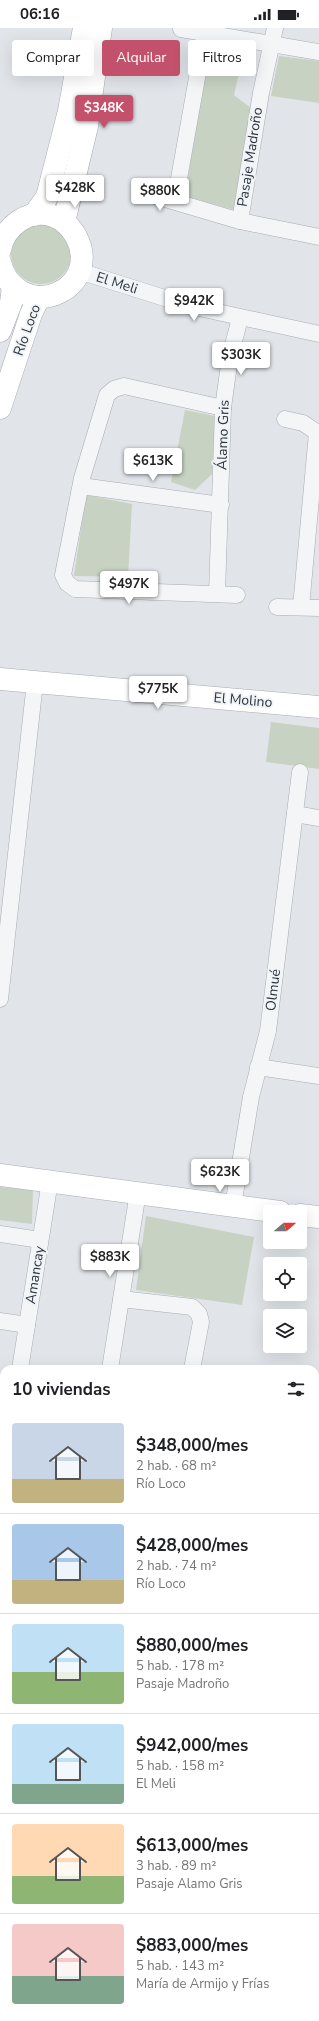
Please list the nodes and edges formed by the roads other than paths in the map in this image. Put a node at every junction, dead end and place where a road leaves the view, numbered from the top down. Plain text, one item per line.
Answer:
1 (84, 28) edge
2 (101, 28) edge
3 (275, 28) edge
4 (181, 30) dead end
5 (205, 33) junction
6 (272, 46) junction
7 (319, 52) edge
8 (152, 195) dead end
9 (175, 201) junction
10 (34, 215) junction
11 (240, 221) junction
12 (64, 222) junction
13 (319, 238) edge
14 (1, 243) edge
15 (0, 262) edge
16 (79, 271) junction
17 (12, 286) junction
18 (39, 297) junction
19 (240, 318) junction
20 (0, 331) edge
21 (319, 334) edge
22 (0, 408) edge
23 (224, 408) junction
24 (285, 419) dead end
25 (318, 434) edge
26 (81, 486) junction
27 (221, 505) junction
28 (314, 516) edge
29 (217, 594) junction
30 (237, 595) dead end
31 (277, 607) dead end
32 (301, 607) junction
33 (319, 608) edge
34 (0, 679) edge
35 (35, 682) junction
36 (319, 706) edge
37 (300, 772) dead end
38 (295, 814) junction
39 (319, 818) edge
40 (0, 999) edge
41 (258, 1067) junction
42 (319, 1076) edge
43 (0, 1175) edge
44 (50, 1181) junction
45 (138, 1192) junction
46 (233, 1206) junction
47 (263, 1210) edge
48 (307, 1215) edge
49 (319, 1217) edge
50 (0, 1234) edge
51 (40, 1240) junction
52 (121, 1299) junction
53 (0, 1321) edge
54 (27, 1325) junction
55 (21, 1365) edge
56 (111, 1365) edge
57 (193, 1365) edge

1 - 10 street
2 - 12 street
3 - 6 street, Pasaje Madroño
4 - 5 street
5 - 6 street
5 - 9 street
6 - 7 street
6 - 11 street, Pasaje Madroño
8 - 9 street, Pasaje Madroño
9 - 11 street, Pasaje Madroño
10 - 12 street
10 - 14 street
11 - 13 street, Pasaje Madroño
12 - 16 street
15 - 17 street
16 - 18 street
16 - 19 street, El Meli
17 - 18 street
17 - 20 street, Río Loco
18 - 22 street, Río Loco
19 - 21 street, El Meli
19 - 23 street, Álamo Gris
23 - 26 street
23 - 27 street, Álamo Gris
24 - 25 street
25 - 28 street
26 - 27 street
26 - 29 street
27 - 29 street, Álamo Gris
28 - 32 street
29 - 30 street
31 - 32 street
32 - 33 street
34 - 35 street, El Molino
35 - 36 street, El Molino
35 - 40 street
37 - 38 street, Olmué
38 - 39 street
38 - 41 street, Olmué
41 - 42 street
41 - 46 street, Olmué
43 - 44 street
44 - 45 street
44 - 51 street, Amancay
45 - 46 street
45 - 52 street
46 - 47 street
48 - 49 street
50 - 51 street
51 - 54 street, Amancay
52 - 56 street
52 - 57 street
53 - 54 street
54 - 55 street, Amancay

